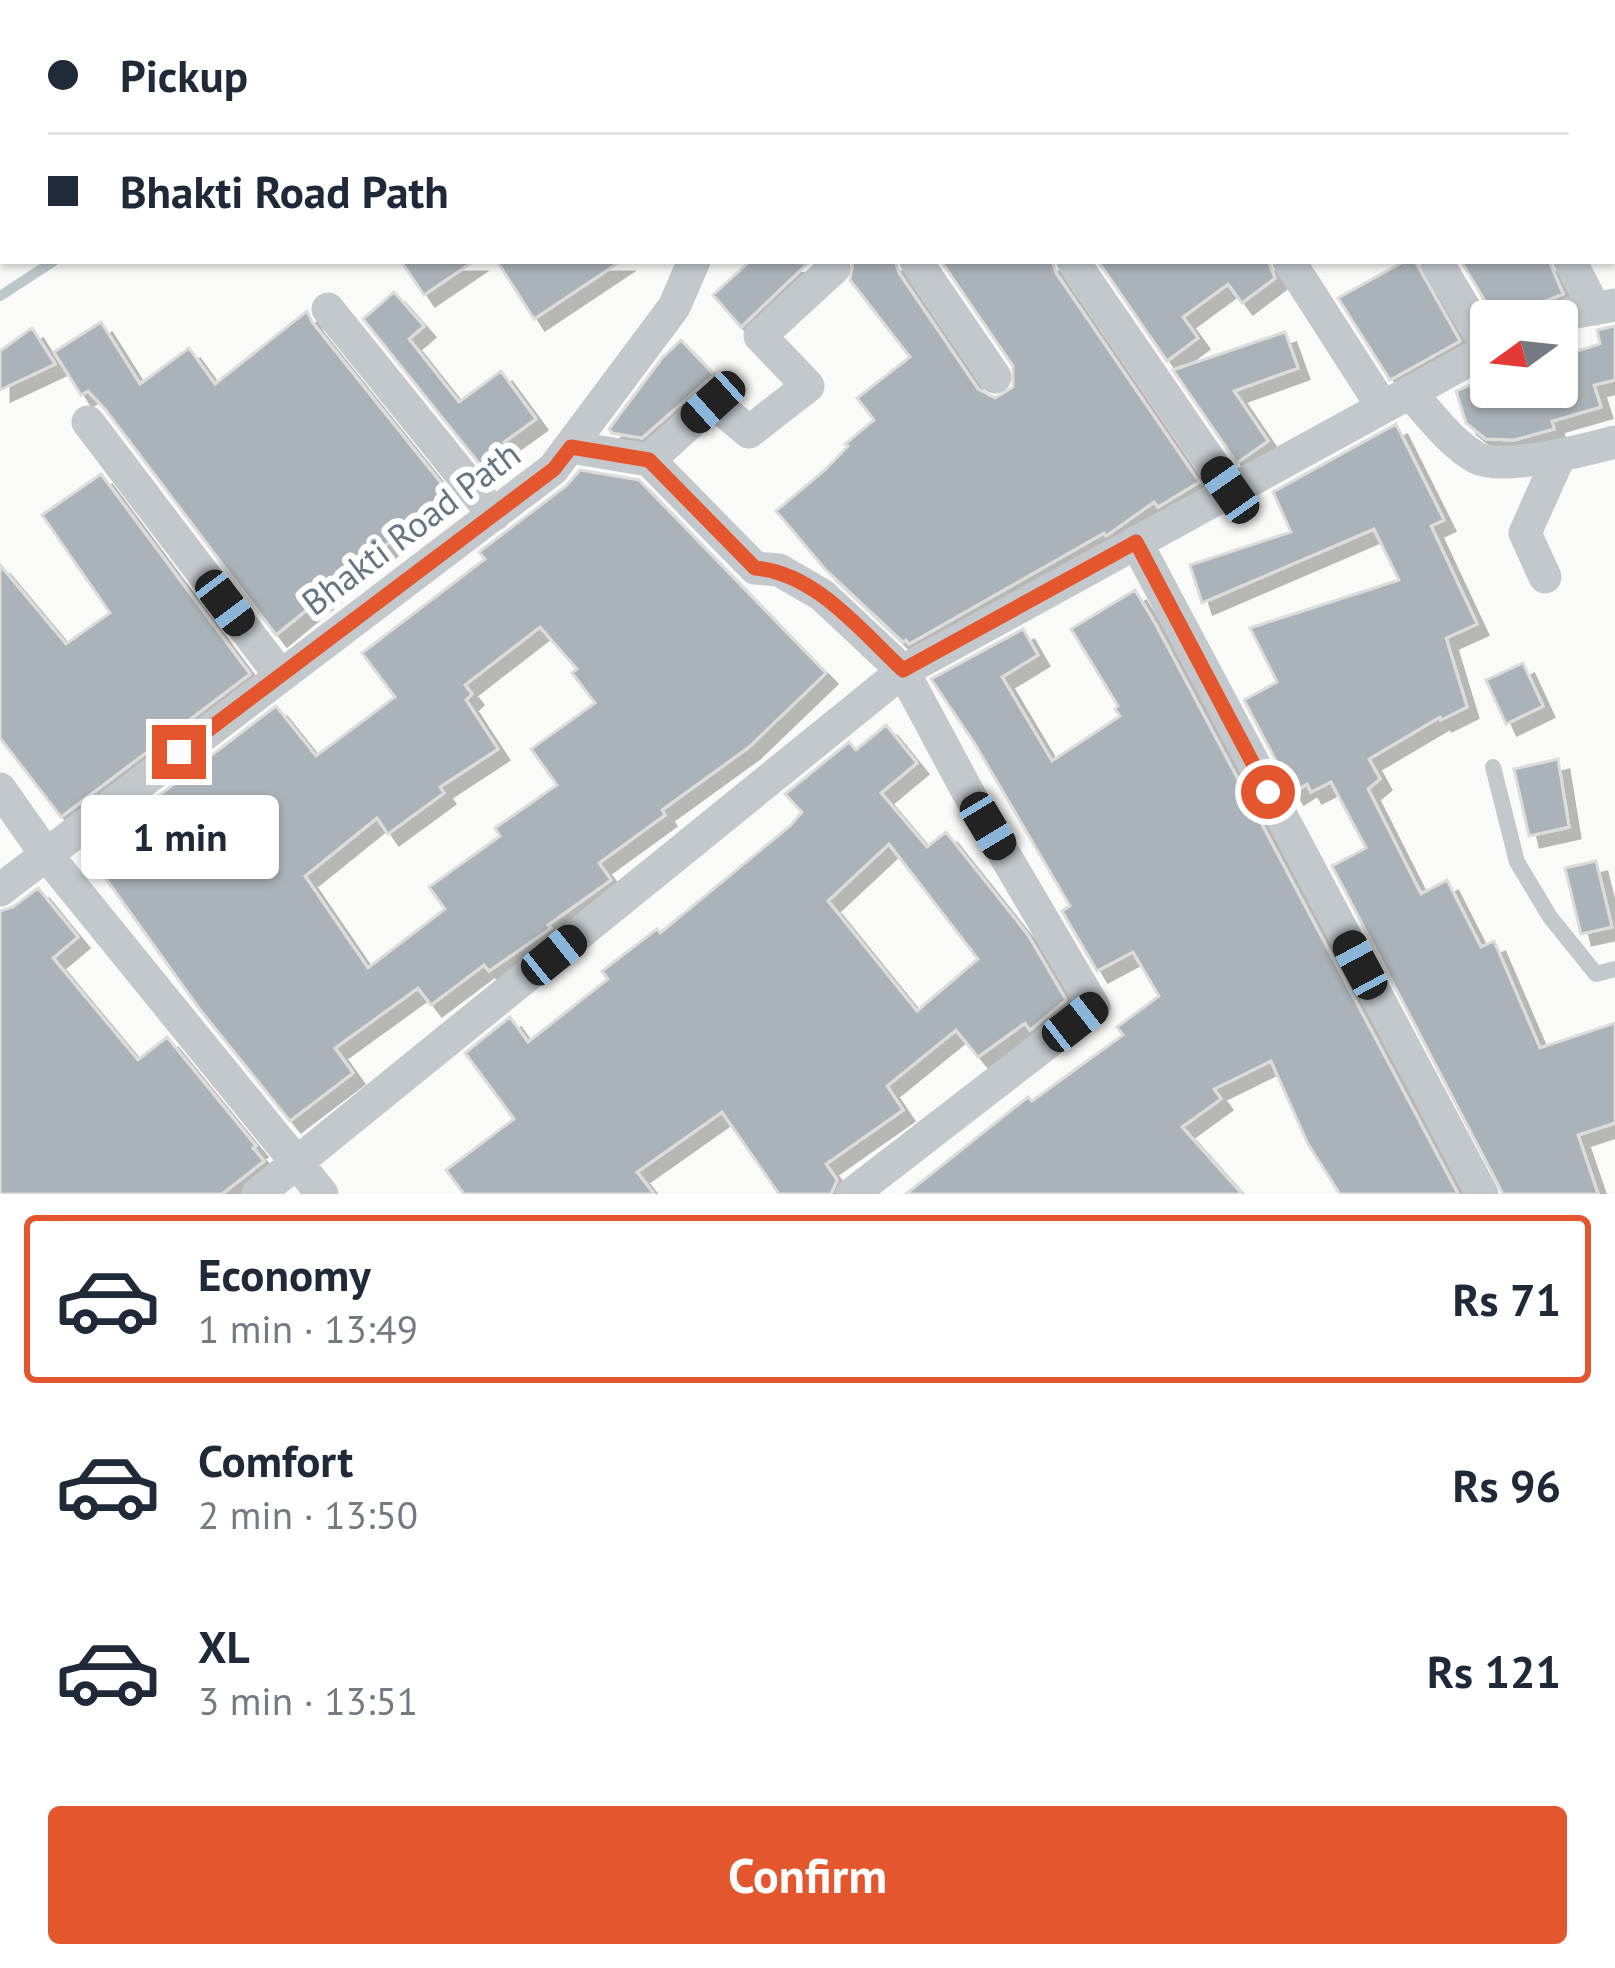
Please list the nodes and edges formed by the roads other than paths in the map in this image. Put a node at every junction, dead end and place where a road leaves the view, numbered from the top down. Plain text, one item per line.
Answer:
1 (693, 264) edge
2 (832, 264) edge
3 (918, 264) edge
4 (1074, 264) edge
5 (1291, 264) edge
6 (1438, 264) edge
7 (1572, 264) edge
8 (1605, 307) edge
9 (328, 309) dead end
10 (1470, 316) edge
11 (1470, 359) edge
12 (995, 377) dead end
13 (1396, 399) junction
14 (88, 422) dead end
15 (1615, 442) edge
16 (571, 447) junction
17 (1559, 457) junction
18 (649, 460) junction
19 (1230, 490) junction
20 (494, 515) junction
21 (1136, 542) junction
22 (1545, 577) dead end
23 (903, 670) junction
24 (280, 675) junction
25 (1493, 767) dead end
26 (0, 790) edge
27 (45, 853) junction
28 (0, 890) edge
29 (1615, 969) edge
30 (298, 1163) junction
31 (258, 1194) edge
32 (322, 1194) edge
33 (852, 1194) edge
34 (1482, 1194) edge

1 - 16 street, Bhakti Road Path
2 - 18 street
3 - 12 street
4 - 19 street
5 - 13 street
6 - 10 street
7 - 8 street
9 - 20 street
11 - 13 street
13 - 17 street
13 - 19 street
14 - 24 street
15 - 17 street
16 - 18 street
16 - 20 street, Bhakti Road Path
17 - 22 street
18 - 23 street
19 - 21 street
20 - 24 street, Bhakti Road Path
21 - 23 street
21 - 34 street
23 - 30 street
23 - 33 street
24 - 27 street, Bhakti Road Path
25 - 29 lane
26 - 27 street
27 - 28 street, Bhakti Road Path
27 - 30 street
30 - 31 street
30 - 32 street

